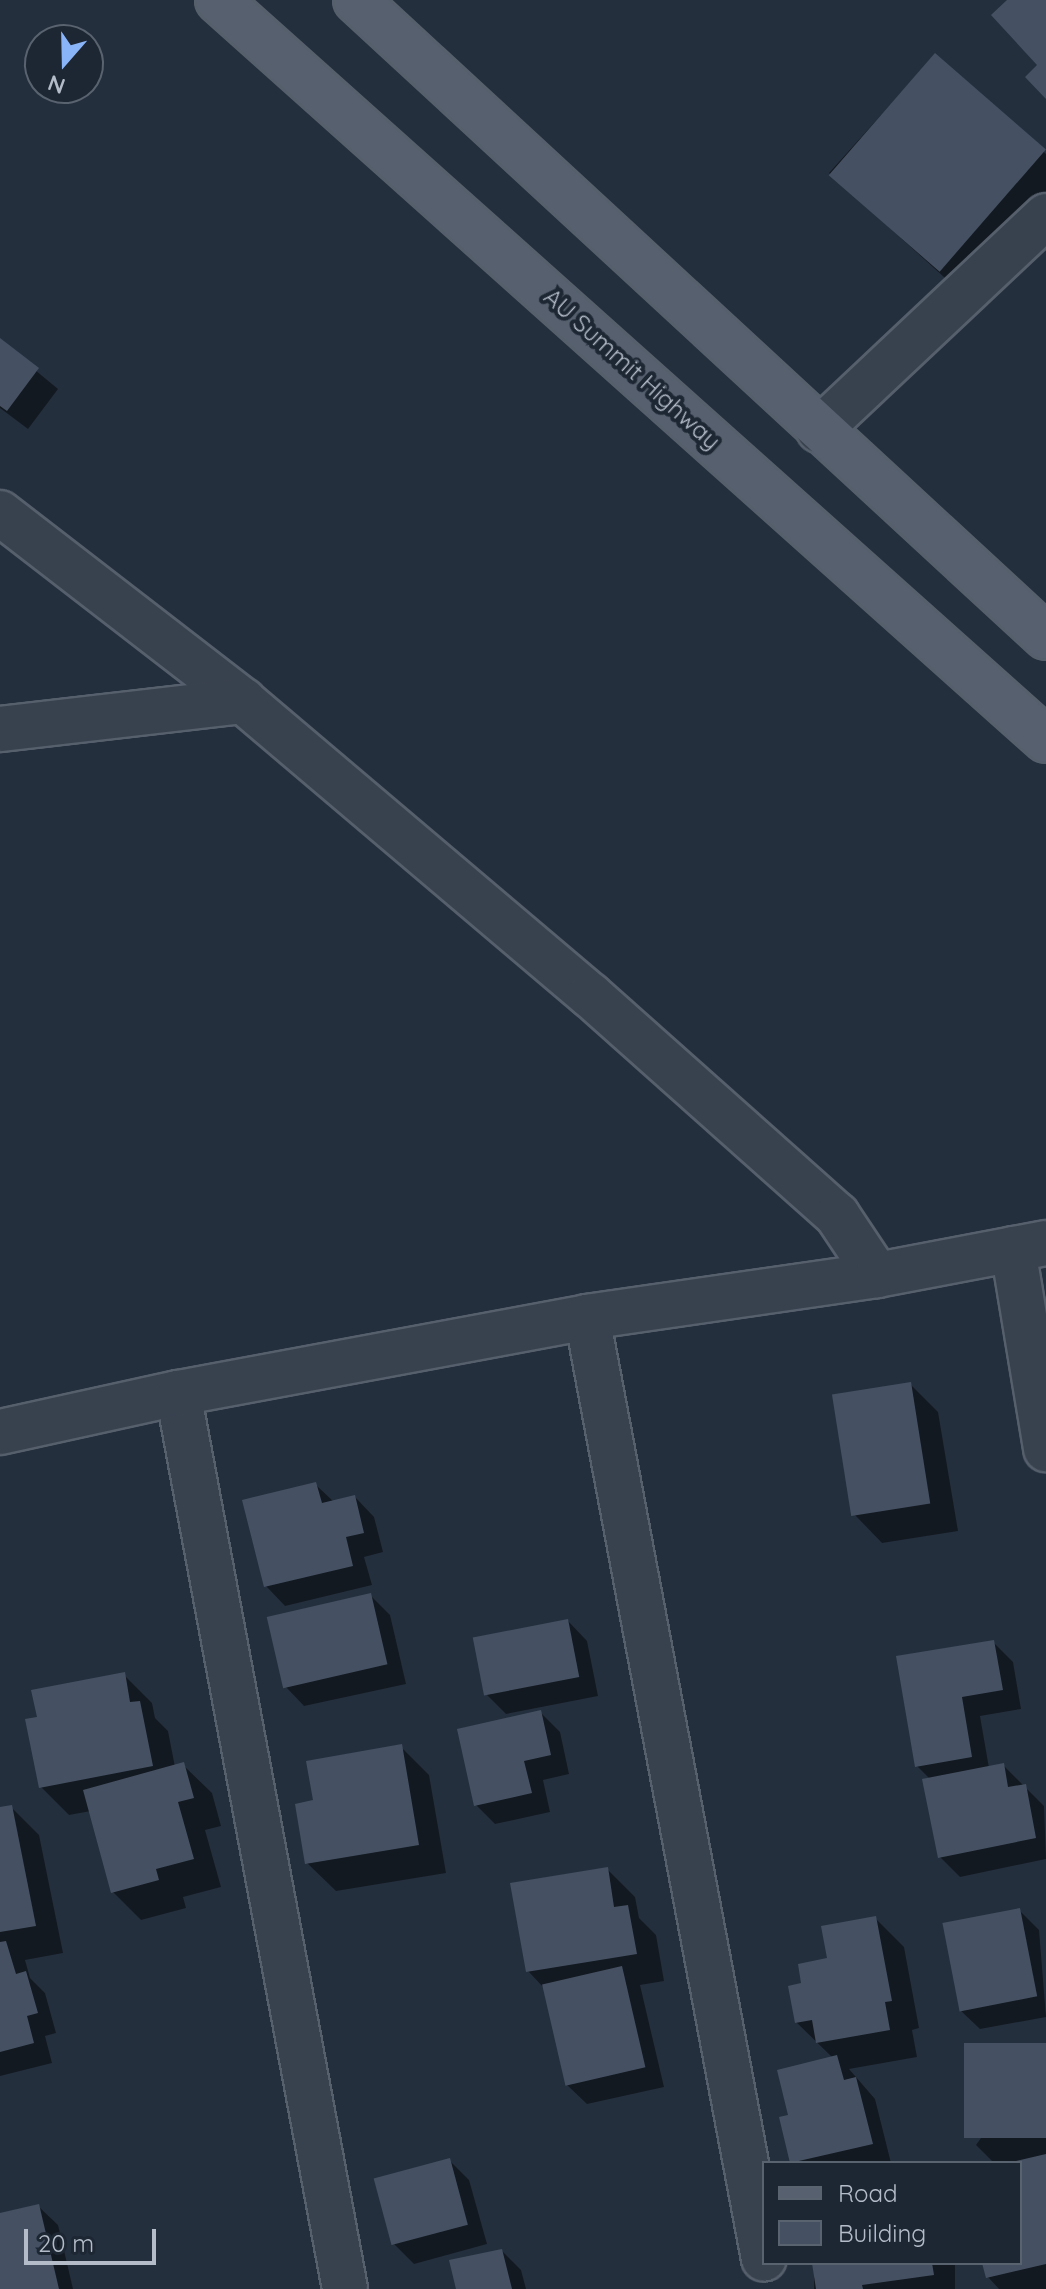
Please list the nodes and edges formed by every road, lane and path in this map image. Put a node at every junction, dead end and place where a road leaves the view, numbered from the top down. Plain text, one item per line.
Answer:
1 (218, 0) edge
2 (356, 0) edge
3 (1046, 216) edge
4 (819, 430) junction
5 (0, 513) edge
6 (1046, 637) edge
7 (243, 701) junction
8 (0, 729) edge
9 (1046, 740) edge
10 (1029, 1246) edge
11 (877, 1275) junction
12 (587, 1317) junction
13 (178, 1393) junction
14 (0, 1432) edge
15 (1046, 1449) edge
16 (762, 2250) edge
17 (765, 2265) edge
18 (345, 2289) edge
19 (769, 2289) edge

1 - 9 main road, AU Summit Highway
2 - 4 main road
3 - 4 street
4 - 6 main road
5 - 7 street
7 - 8 street
7 - 11 street
10 - 11 street
10 - 15 street
11 - 12 street
12 - 13 street
12 - 16 street
13 - 14 street
13 - 18 street
17 - 19 street

